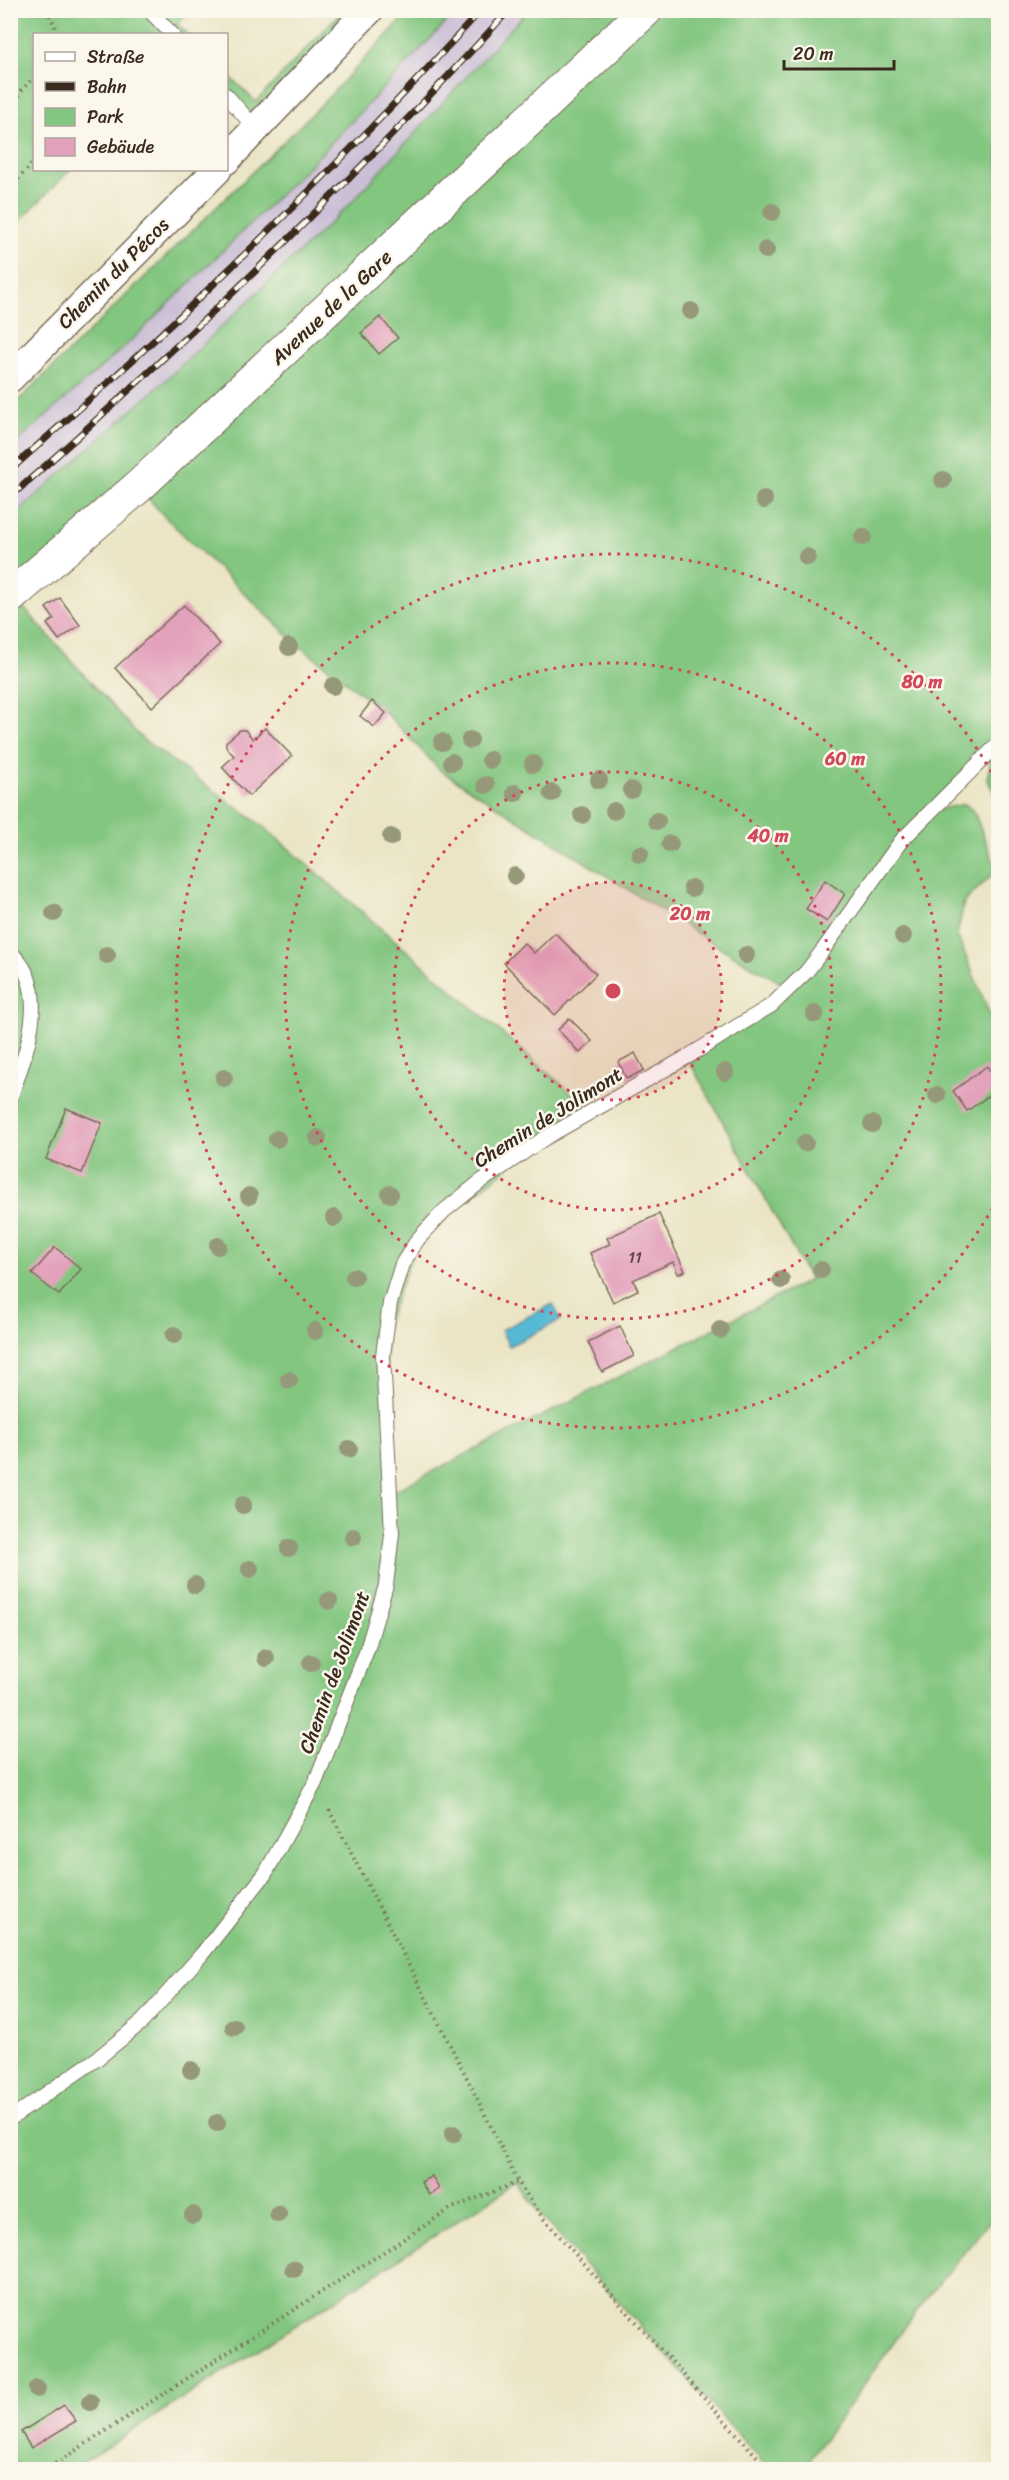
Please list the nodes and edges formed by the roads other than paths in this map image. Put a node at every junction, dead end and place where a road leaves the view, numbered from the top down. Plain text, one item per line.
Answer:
1 (149, 10) edge
2 (369, 10) edge
3 (646, 10) edge
4 (171, 33) edge
5 (228, 97) edge
6 (257, 130) junction
7 (228, 158) edge
8 (216, 171) edge
9 (10, 378) edge
10 (10, 597) edge
11 (999, 744) edge
12 (10, 952) edge
13 (10, 1099) edge
14 (10, 2119) edge

1 - 4 lane
2 - 6 street
3 - 10 main road, Avenue de la Gare
5 - 6 lane
6 - 7 street
8 - 9 street, Chemin du Pécos
11 - 14 lane, Chemin de Jolimont
12 - 13 lane

